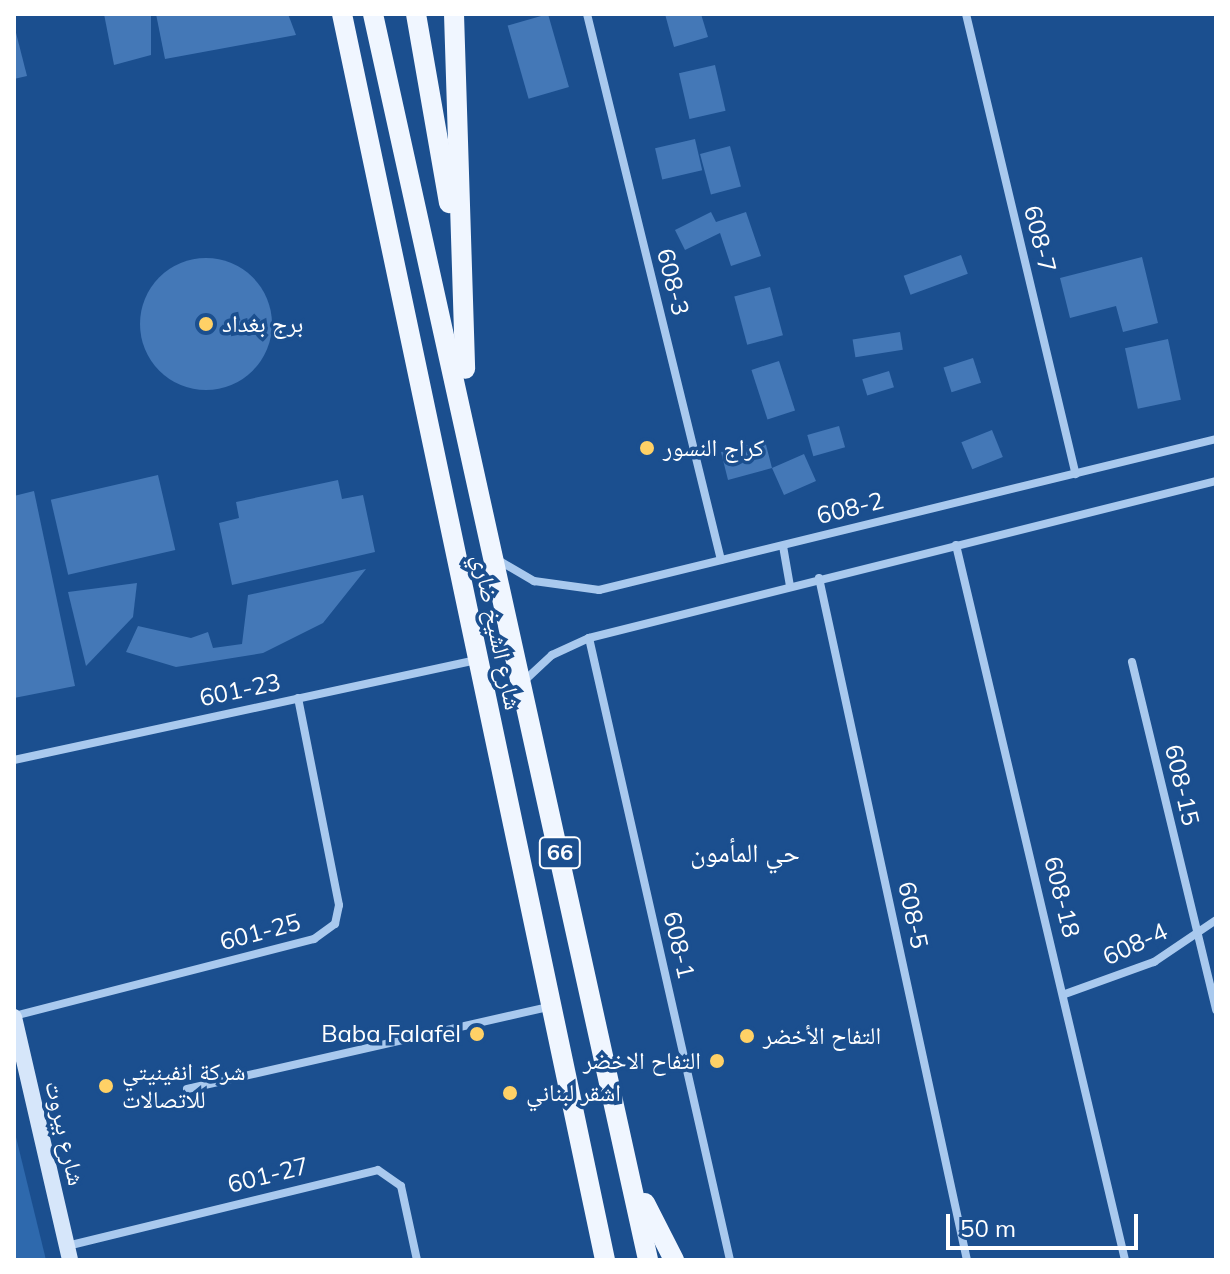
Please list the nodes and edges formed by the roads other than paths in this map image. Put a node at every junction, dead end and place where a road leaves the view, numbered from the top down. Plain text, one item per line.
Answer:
1 (342, 14) edge
2 (373, 14) edge
3 (416, 14) edge
4 (454, 14) edge
5 (587, 14) edge
6 (966, 14) edge
7 (457, 254) junction
8 (1216, 439) edge
9 (473, 445) junction
10 (1076, 474) junction
11 (1216, 481) edge
12 (956, 545) junction
13 (783, 546) junction
14 (498, 560) junction
15 (721, 560) junction
16 (819, 578) junction
17 (790, 586) junction
18 (589, 638) junction
19 (475, 660) junction
20 (1132, 662) dead end
21 (523, 681) junction
22 (298, 698) junction
23 (14, 760) edge
24 (1216, 920) edge
25 (1197, 933) junction
26 (1065, 994) junction
27 (550, 1006) junction
28 (1216, 1010) edge
29 (14, 1016) edge
30 (187, 1089) dead end
31 (628, 1167) junction
32 (69, 1253) edge
33 (417, 1260) edge
34 (605, 1260) edge
35 (648, 1260) edge
36 (674, 1260) edge
37 (730, 1260) edge
38 (967, 1260) edge
39 (1125, 1260) edge

1 - 19 main road, شارع الشيخ ضاري / 66
2 - 9 main road, شارع الشيخ ضاري / 66
3 - 7 main road
4 - 7 main road, شارع الشيخ ضاري / 66
5 - 15 street, 608-3
6 - 10 street, 608-7
7 - 9 main road, شارع الشيخ ضاري / 66
8 - 10 street, 608-2
9 - 14 main road, شارع الشيخ ضاري / 66
10 - 13 street, 608-2
11 - 12 street
12 - 16 street
12 - 26 street, 608-18
13 - 15 street, 608-2
13 - 17 street
14 - 15 street, 608-2
14 - 21 main road, شارع الشيخ ضاري / 66
16 - 17 street
16 - 38 street, 608-5
17 - 18 street
18 - 21 street
18 - 37 street, 608-1
19 - 22 street, 601-23
19 - 27 main road, شارع الشيخ ضاري / 66
20 - 25 street, 608-15
21 - 31 main road, شارع الشيخ ضاري / 66
22 - 23 street, 601-23
22 - 29 street, 601-25
24 - 25 street, 608-4
25 - 26 street, 608-4
25 - 28 street, 608-15
26 - 39 street, 608-18
27 - 30 street
27 - 34 main road, شارع الشيخ ضاري / 66
29 - 32 main road, شارع بيروت
31 - 35 main road, شارع الشيخ ضاري / 66
31 - 36 main road
32 - 33 street, 601-27

